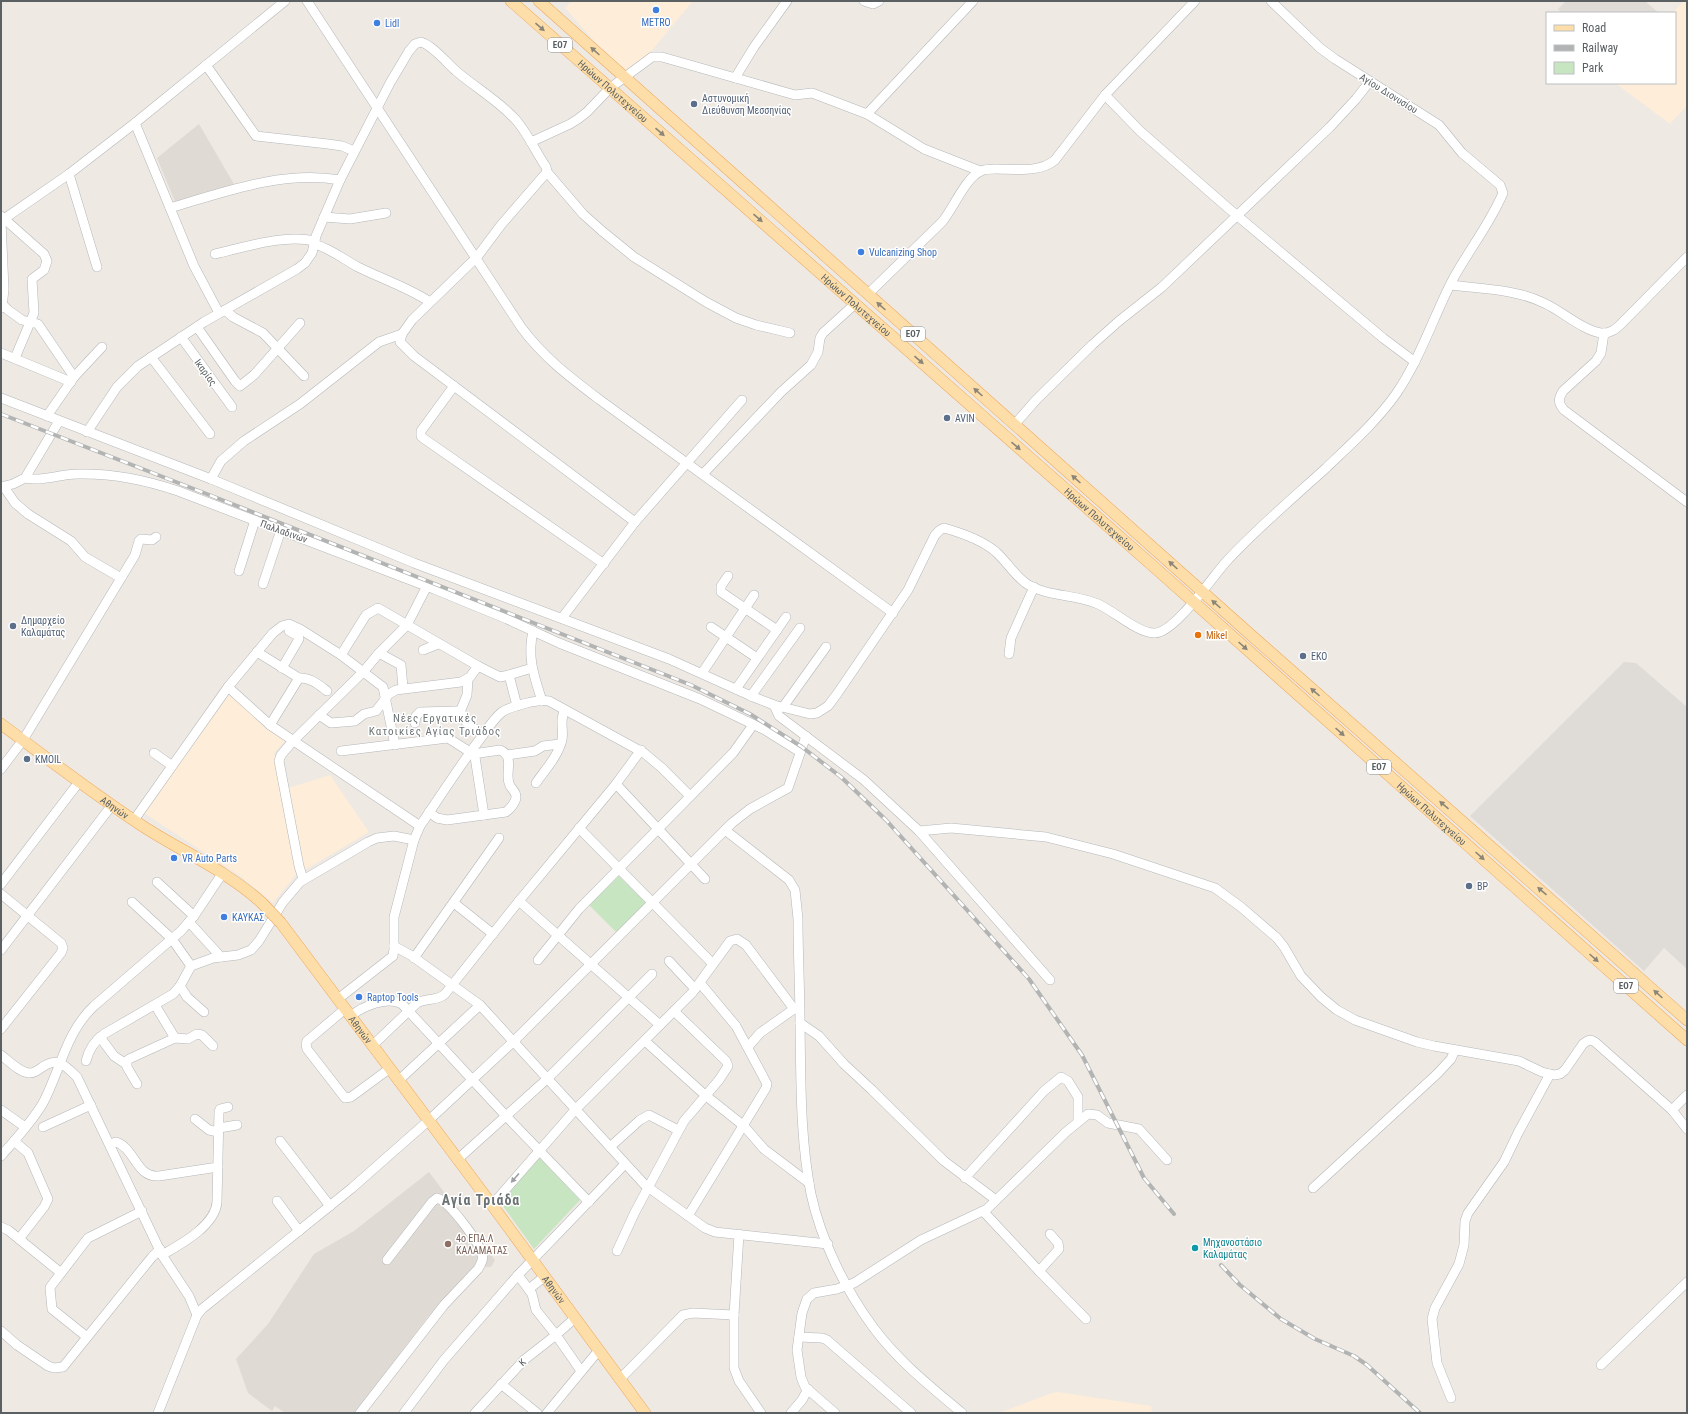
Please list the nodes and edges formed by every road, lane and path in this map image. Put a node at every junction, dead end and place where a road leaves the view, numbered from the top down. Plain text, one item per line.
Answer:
1 (285, 1) edge
2 (307, 1) edge
3 (511, 1) edge
4 (539, 1) edge
5 (787, 1) edge
6 (864, 1) edge
7 (878, 1) edge
8 (974, 1) edge
9 (1195, 1) edge
10 (1271, 1) edge
11 (206, 65) junction
12 (624, 77) junction
13 (735, 78) junction
14 (1370, 81) junction
15 (610, 88) junction
16 (1105, 95) junction
17 (377, 107) junction
18 (867, 114) junction
19 (135, 123) junction
20 (531, 142) junction
21 (354, 151) junction
22 (980, 171) junction
23 (547, 172) junction
24 (69, 174) junction
25 (340, 180) junction
26 (170, 208) junction
27 (386, 213) dead end
28 (1236, 215) junction
29 (324, 217) junction
30 (2, 219) edge
31 (315, 242) junction
32 (215, 254) dead end
33 (1687, 257) edge
34 (477, 258) junction
35 (97, 267) dead end
36 (1450, 285) junction
37 (868, 294) junction
38 (430, 302) junction
39 (855, 304) junction
40 (2, 307) edge
41 (222, 312) junction
42 (30, 322) junction
43 (300, 323) dead end
44 (197, 327) junction
45 (790, 333) dead end
46 (1604, 333) junction
47 (402, 334) junction
48 (181, 337) junction
49 (102, 347) dead end
50 (278, 349) junction
51 (1, 353) edge
52 (151, 357) junction
53 (15, 358) junction
54 (1415, 362) junction
55 (304, 376) dead end
56 (73, 379) junction
57 (454, 386) junction
58 (1, 398) edge
59 (742, 400) dead end
60 (232, 407) dead end
61 (47, 416) junction
62 (59, 421) junction
63 (1014, 424) junction
64 (87, 432) junction
65 (210, 434) dead end
66 (687, 463) junction
67 (703, 474) junction
68 (24, 478) junction
69 (211, 479) junction
70 (3, 487) edge
71 (1687, 502) edge
72 (255, 520) junction
73 (635, 522) junction
74 (281, 530) junction
75 (156, 537) dead end
76 (604, 564) junction
77 (238, 571) dead end
78 (728, 576) dead end
79 (121, 578) junction
80 (263, 584) dead end
81 (427, 586) junction
82 (1034, 587) junction
83 (1202, 591) junction
84 (754, 595) dead end
85 (1193, 602) junction
86 (745, 609) junction
87 (893, 613) junction
88 (786, 617) dead end
89 (562, 618) junction
90 (407, 625) junction
91 (711, 628) dead end
92 (800, 628) dead end
93 (777, 630) junction
94 (289, 631) dead end
95 (533, 631) junction
96 (726, 637) junction
97 (438, 644) junction
98 (826, 646) dead end
99 (423, 650) dead end
100 (257, 652) junction
101 (379, 653) junction
102 (1009, 654) dead end
103 (341, 655) junction
104 (757, 658) junction
105 (478, 666) junction
106 (282, 668) junction
107 (532, 668) junction
108 (364, 671) junction
109 (702, 673) junction
110 (509, 675) junction
111 (298, 678) junction
112 (468, 679) junction
113 (228, 687) junction
114 (403, 688) junction
115 (736, 689) junction
116 (328, 691) dead end
117 (752, 696) junction
118 (386, 698) junction
119 (542, 701) junction
120 (517, 706) junction
121 (779, 706) junction
122 (564, 710) junction
123 (460, 712) junction
124 (319, 715) junction
125 (1, 724) edge
126 (415, 724) dead end
127 (270, 725) junction
128 (753, 725) junction
129 (483, 735) junction
130 (806, 736) junction
131 (23, 740) junction
132 (293, 741) junction
133 (560, 744) junction
134 (395, 746) junction
135 (641, 750) junction
136 (341, 751) dead end
137 (800, 752) junction
138 (154, 753) dead end
139 (472, 753) junction
140 (507, 755) junction
141 (171, 766) junction
142 (1, 769) edge
143 (79, 782) junction
144 (536, 783) dead end
145 (616, 784) junction
146 (690, 796) junction
147 (112, 805) junction
148 (429, 812) junction
149 (484, 815) junction
150 (134, 820) junction
151 (420, 826) junction
152 (579, 828) junction
153 (658, 829) junction
154 (725, 830) junction
155 (919, 831) junction
156 (499, 838) dead end
157 (414, 840) junction
158 (691, 864) junction
159 (618, 868) junction
160 (222, 874) junction
161 (705, 878) dead end
162 (304, 879) junction
163 (157, 882) dead end
164 (1, 884) edge
165 (1, 894) edge
166 (519, 901) junction
167 (132, 902) dead end
168 (454, 902) junction
169 (652, 903) junction
170 (29, 915) junction
171 (191, 919) junction
172 (493, 934) junction
173 (559, 935) junction
174 (172, 939) junction
175 (394, 946) junction
176 (1, 950) edge
177 (221, 957) junction
178 (414, 958) junction
179 (538, 960) dead end
180 (669, 961) dead end
181 (592, 963) junction
182 (713, 964) junction
183 (191, 966) junction
184 (652, 974) dead end
185 (1050, 980) dead end
186 (453, 985) junction
187 (180, 986) junction
188 (698, 986) junction
189 (629, 997) junction
190 (338, 999) junction
191 (155, 1005) junction
192 (480, 1005) junction
193 (796, 1008) junction
194 (409, 1011) junction
195 (674, 1011) junction
196 (204, 1012) dead end
197 (348, 1012) junction
198 (1687, 1020) edge
199 (800, 1023) junction
200 (660, 1025) junction
201 (1, 1029) edge
202 (100, 1037) junction
203 (175, 1038) junction
204 (1687, 1040) edge
205 (514, 1041) junction
206 (645, 1041) junction
207 (438, 1044) junction
208 (213, 1046) dead end
209 (372, 1046) junction
210 (748, 1047) junction
211 (1455, 1050) junction
212 (1, 1055) edge
213 (86, 1061) dead end
214 (59, 1062) junction
215 (126, 1064) junction
216 (390, 1070) junction
217 (1550, 1074) junction
218 (547, 1079) junction
219 (472, 1080) junction
220 (398, 1081) junction
221 (138, 1084) dead end
222 (705, 1095) junction
223 (1687, 1095) edge
224 (91, 1105) junction
225 (228, 1107) dead end
226 (1, 1110) edge
227 (575, 1110) junction
228 (1672, 1110) junction
229 (506, 1116) junction
230 (195, 1119) dead end
231 (428, 1121) junction
232 (1078, 1122) junction
233 (237, 1125) dead end
234 (744, 1126) junction
235 (25, 1127) junction
236 (43, 1127) dead end
237 (1687, 1129) edge
238 (219, 1130) junction
239 (678, 1130) junction
240 (14, 1141) junction
241 (280, 1141) dead end
242 (110, 1144) junction
243 (610, 1147) junction
244 (539, 1150) junction
245 (1, 1156) edge
246 (457, 1160) junction
247 (1167, 1160) dead end
248 (625, 1164) junction
249 (218, 1167) junction
250 (965, 1178) junction
251 (809, 1183) junction
252 (648, 1188) junction
253 (1313, 1188) dead end
254 (996, 1200) junction
255 (277, 1201) dead end
256 (589, 1202) junction
257 (492, 1205) junction
258 (330, 1206) junction
259 (142, 1211) junction
260 (983, 1211) junction
261 (688, 1216) junction
262 (1, 1227) edge
263 (299, 1231) junction
264 (739, 1234) junction
265 (1050, 1234) dead end
266 (19, 1239) junction
267 (828, 1244) junction
268 (617, 1251) dead end
269 (161, 1252) junction
270 (387, 1260) dead end
271 (533, 1260) junction
272 (1039, 1271) junction
273 (61, 1273) junction
274 (518, 1275) junction
275 (544, 1277) junction
276 (1687, 1282) edge
277 (848, 1285) junction
278 (530, 1289) junction
279 (197, 1315) junction
280 (734, 1315) junction
281 (575, 1318) junction
282 (1086, 1319) dead end
283 (1, 1331) edge
284 (556, 1335) junction
285 (87, 1337) junction
286 (799, 1337) junction
287 (599, 1350) junction
288 (1601, 1365) dead end
289 (581, 1371) junction
290 (620, 1379) junction
291 (501, 1384) junction
292 (808, 1389) junction
293 (1451, 1398) dead end
294 (907, 1412) edge
295 (158, 1413) edge
296 (360, 1413) edge
297 (404, 1413) edge
298 (475, 1413) edge
299 (537, 1413) edge
300 (547, 1413) edge
301 (645, 1413) edge
302 (761, 1413) edge
303 (791, 1413) edge
304 (835, 1413) edge
305 (962, 1413) edge

1 - 11 street
2 - 17 street
3 -> 15 main road, Ηρώων Πολυτεχνείου / ΕΟ7
12 -> 4 main road, Ηρώων Πολυτεχνείου / ΕΟ7
5 - 13 street
6 - 7 street
8 - 18 street
9 - 16 street
10 - 14 street, Αγίου Διονυσίου
11 - 19 street
11 - 21 street
12 - 13 street
12 - 15 street
12 - 37 main road, Ηρώων Πολυτεχνείου / ΕΟ7
13 - 18 street
14 - 28 street
14 - 36 street, Αγίου Διονυσίου
15 - 20 street
15 -> 39 main road, Ηρώων Πολυτεχνείου / ΕΟ7
16 - 22 street
16 - 28 street
17 - 20 street
17 - 21 street
17 - 34 street
18 - 22 street
19 - 24 street
19 - 26 street
20 - 23 street
21 - 25 street
22 - 37 street
23 - 34 street
23 - 45 street
24 - 30 street
24 - 35 street
25 - 26 street
25 - 29 street
26 - 41 street
27 - 29 street
28 - 54 street
28 - 63 street
29 - 31 street
30 - 40 street
30 - 42 street
31 - 32 street
31 - 38 street
31 - 41 street
33 - 46 street
34 - 38 street
34 - 66 street
36 - 46 street
36 - 54 street
63 -> 37 main road, Ηρώων Πολυτεχνείου / ΕΟ7
38 - 47 street
39 - 67 street
39 -> 85 main road, Ηρώων Πολυτεχνείου / ΕΟ7
40 - 42 street
41 - 44 street
41 - 50 street
42 - 53 street
42 - 56 street
43 - 50 street
44 - 48 street
44 - 50 street
46 - 71 street
47 - 57 street
47 - 69 street
48 - 52 street
48 - 60 street, Ικαρίας
49 - 56 street
50 - 55 street
51 - 53 street
52 - 64 street
52 - 65 street
53 - 56 street
54 - 83 street
56 - 61 street
57 - 73 street
57 - 76 street
58 - 61 street
59 - 66 street
61 - 62 street
62 - 64 street
62 - 68 street
83 -> 63 main road, Ηρώων Πολυτεχνείου / ΕΟ7
64 - 69 street
66 - 67 street
66 - 73 street
67 - 87 street
68 - 70 street
68 - 72 street, Παλλαδινών
69 - 89 street
70 - 79 street
72 - 74 street, Παλλαδινών
72 - 77 street
73 - 76 street
74 - 80 street
74 - 81 street, Παλλαδινών
75 - 79 street
76 - 89 street
78 - 86 street
79 - 131 street
81 - 90 street
81 - 95 street, Παλλαδινών
82 - 85 street
82 - 87 street
82 - 102 street
83 - 85 street
198 -> 83 main road, Ηρώων Πολυτεχνείου / ΕΟ7
84 - 86 street
85 -> 204 main road, Ηρώων Πολυτεχνείου / ΕΟ7
86 - 93 street
86 - 96 street
87 - 121 street
88 - 93 street
89 - 109 street
90 - 97 street
90 - 101 street
90 - 103 street
91 - 96 street
92 - 117 street
93 - 104 street
94 - 106 street
95 - 107 street
95 - 128 street, Παλλαδινών
96 - 104 street
96 - 109 street
97 - 99 street
97 - 105 street
98 - 121 street
100 - 103 street
100 - 106 street
100 - 113 street
101 - 108 street
101 - 114 street
103 - 108 street
104 - 115 street
105 - 110 street
105 - 112 street
106 - 111 street
107 - 110 street
107 - 119 street
108 - 118 street
108 - 124 street
109 - 115 street
110 - 120 street
111 - 116 street
111 - 127 street
112 - 114 street
112 - 123 street
113 - 127 street
113 - 141 street
114 - 118 street
115 - 117 street
117 - 121 street
118 - 124 street
118 - 134 street
119 - 120 street
119 - 122 street
120 - 129 street
121 - 130 street
122 - 133 street
122 - 135 street
123 - 126 street
123 - 129 street
124 - 132 street
125 - 131 main road, Αθηνών
127 - 132 street
128 - 137 street, Παλλαδινών
128 - 146 street
129 - 139 street
130 - 137 street
130 - 155 street
131 - 142 street
131 - 143 main road, Αθηνών
132 - 151 street
132 - 162 street
133 - 140 street
133 - 144 street
134 - 136 street
134 - 139 street
135 - 145 street
135 - 146 street
137 - 154 street
138 - 141 street
139 - 140 street
139 - 148 street
139 - 149 street
140 - 149 street
141 - 150 street
143 - 147 main road, Αθηνών
143 - 164 street
145 - 152 street
145 - 153 street
146 - 153 street
147 - 150 main road, Αθηνών
147 - 170 street
148 - 149 street
148 - 151 street
150 - 160 main road, Αθηνών
151 - 157 street
152 - 159 street
152 - 166 street
153 - 158 street
153 - 159 street
154 - 158 street
154 - 193 street
155 - 185 street
155 - 211 street
156 - 168 street
157 - 162 street
157 - 175 street
158 - 161 street
158 - 169 street
159 - 169 street
159 - 173 street
160 - 171 street
160 - 190 main road, Αθηνών, bridge
162 - 177 street
163 - 171 street
165 - 170 street
166 - 172 street
166 - 173 street
167 - 174 street
168 - 172 street
168 - 178 street
169 - 181 street
169 - 182 street
170 - 176 street
170 - 201 street
171 - 174 street
171 - 177 street
172 - 186 street
173 - 179 street
173 - 181 street
174 - 183 street
174 - 214 street
175 - 178 street
175 - 190 street
177 - 183 street
178 - 186 street
180 - 188 street
181 - 189 street
181 - 205 street
182 - 188 street
182 - 193 street
183 - 187 street
184 - 189 street
186 - 192 street
186 - 194 street
187 - 191 street
187 - 196 street
188 - 195 street
188 - 210 street
189 - 200 street
189 - 218 street
190 - 197 main road, Αθηνών
191 - 202 street
191 - 203 street
192 - 205 street
192 - 207 street
193 - 199 street
193 - 210 street
194 - 197 street
194 - 207 street
194 - 209 street
195 - 200 street
195 - 222 street
197 - 209 main road, Αθηνών
197 - 216 street
199 - 250 street
199 - 251 street
200 - 206 street
202 - 213 street
202 - 215 street
203 - 208 street
203 - 215 street
205 - 218 street
205 - 219 street
206 - 222 street
206 - 227 street
207 - 219 street
207 - 220 street
209 - 216 main road, Αθηνών
210 - 234 street
211 - 217 street
211 - 253 street
212 - 214 street
214 - 224 street
214 - 235 street
215 - 221 street
216 - 220 main road, Αθηνών
217 - 228 street
217 - 293 street
218 - 227 street
218 - 229 street
219 - 229 street
219 - 231 street
220 - 231 main road, Αθηνών
222 - 234 street
222 - 239 street
223 - 228 street
224 - 236 street
224 - 242 street
225 - 238 street
226 - 235 street
227 - 243 street
227 - 244 street
228 - 237 street
229 - 244 street
229 - 246 street
230 - 238 street
231 - 246 main road, Αθηνών
231 - 258 street
232 - 247 street
232 - 250 street
232 - 254 street
233 - 238 street
234 - 251 street
234 - 261 street
235 - 240 street
238 - 249 street
239 - 243 street
239 - 252 street
240 - 245 street
240 - 266 street
241 - 258 street
242 - 249 street
242 - 259 street
243 - 248 street
244 - 256 street
244 -> 257 street
246 - 257 main road, Αθηνών
248 - 252 street
248 - 256 street
249 - 269 street
250 - 254 street
251 - 267 street
252 - 261 street
252 - 268 street
254 - 260 street
255 - 263 street
256 - 271 street
257 - 271 main road, Αθηνών
258 - 263 street
259 - 269 street
259 - 273 street
260 - 272 street
260 - 277 street
261 - 264 street
262 - 266 street
263 - 279 street
264 - 267 street
264 - 280 street
265 - 272 street
266 - 273 street
267 - 277 street
269 - 279 street
269 - 285 street
270 - 296 street
271 - 274 street
271 - 275 main road, Αθηνών
272 - 282 street
273 - 285 street
274 - 278 street
274 - 297 street
275 - 278 street
275 - 281 main road, Αθηνών
276 - 288 street
277 - 286 street
277 - 305 street
278 - 284 street
279 - 295 street
280 - 290 street
280 - 302 street
281 - 284 street, Κ
281 - 287 main road, Αθηνών
283 - 285 street
284 - 289 street
284 - 291 street, Κ
286 - 292 street
286 - 294 street
287 - 289 street
287 - 290 main road, Αθηνών
289 - 300 street
290 - 301 main road, Αθηνών
291 - 298 street, Κ
291 - 299 street
292 - 303 street
292 - 304 street

